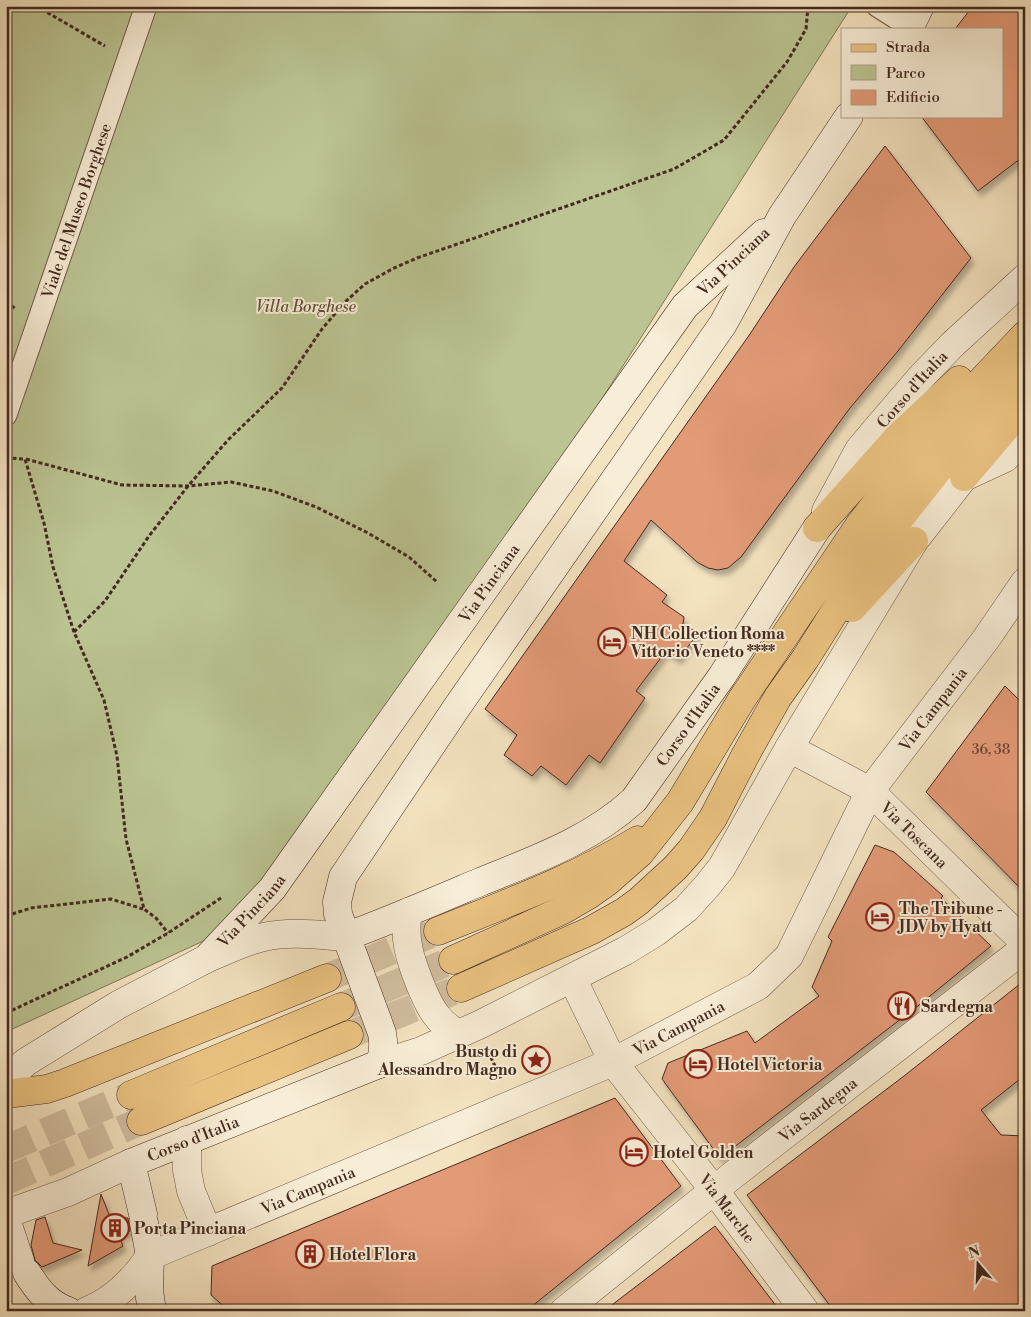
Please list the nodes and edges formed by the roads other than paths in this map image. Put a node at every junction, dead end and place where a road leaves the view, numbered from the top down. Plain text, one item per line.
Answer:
1 (146, 6) edge
2 (877, 6) edge
3 (913, 21) edge
4 (849, 118) edge
5 (782, 216) junction
6 (1025, 278) edge
7 (1025, 328) edge
8 (1025, 335) edge
9 (1025, 373) edge
10 (1025, 406) edge
11 (6, 415) edge
12 (1025, 439) edge
13 (964, 476) junction
14 (817, 528) junction
15 (914, 541) junction
16 (1025, 582) edge
17 (805, 659) junction
18 (789, 748) junction
19 (870, 791) junction
20 (664, 822) junction
21 (408, 912) junction
22 (438, 931) tunnel mouth
23 (345, 937) junction
24 (1025, 943) edge
25 (1025, 948) edge
26 (206, 959) junction
27 (453, 960) tunnel mouth
28 (327, 978) tunnel mouth
29 (572, 978) junction
30 (461, 988) tunnel mouth
31 (340, 1007) tunnel mouth
32 (459, 1034) junction
33 (349, 1035) tunnel mouth
34 (613, 1062) junction
35 (379, 1064) junction
36 (6, 1079) edge
37 (6, 1094) edge
38 (131, 1095) tunnel mouth
39 (141, 1121) tunnel mouth
40 (188, 1140) junction
41 (131, 1163) junction
42 (714, 1190) junction
43 (6, 1214) edge
44 (6, 1220) edge
45 (208, 1232) junction
46 (150, 1256) junction
47 (68, 1311) edge
48 (87, 1311) edge
49 (152, 1311) edge
50 (564, 1311) edge
51 (805, 1311) edge

1 - 11 street, Viale del Museo Borghese
2 - 3 street
4 - 5 street, Via Pinciana
5 - 23 street, Via Pinciana
5 - 26 street, Via Pinciana
6 - 14 street, Corso d'Italia
7 - 14 main road
8 - 20 main road, Corso d'Italia
9 - 17 main road
10 - 13 main road
12 - 13 street
13 - 15 street, Corso d'Italia
14 - 21 street, Corso d'Italia
15 - 17 main road
15 - 18 street, Corso d'Italia
16 - 19 street, Via Campania
17 - 30 main road
18 - 19 street, Via Toscana
18 - 29 street, Corso d'Italia
19 - 24 street, Via Toscana
19 - 34 street, Via Campania
20 - 22 main road
20 - 27 main road, Corso d'Italia
21 - 23 street, Corso d'Italia
21 - 32 street
23 - 26 street, Corso d'Italia
23 - 35 street
25 - 42 street, Via Sardegna
26 - 36 street, Corso d'Italia
28 - 37 main road
29 - 32 street, Corso d'Italia
29 - 34 street, Via Marche
31 - 38 main road
32 - 35 street, Corso d'Italia
33 - 39 main road
34 - 42 street, Via Marche
34 - 45 street, Via Campania
35 - 40 street, Corso d'Italia
40 - 41 street, Corso d'Italia
40 - 45 street
41 - 43 street, Corso d'Italia
41 - 46 street
42 - 50 street, Via Sardegna
42 - 51 street, Via Marche
44 - 47 street
45 - 46 street, Via Campania
46 - 48 street
46 - 49 street

